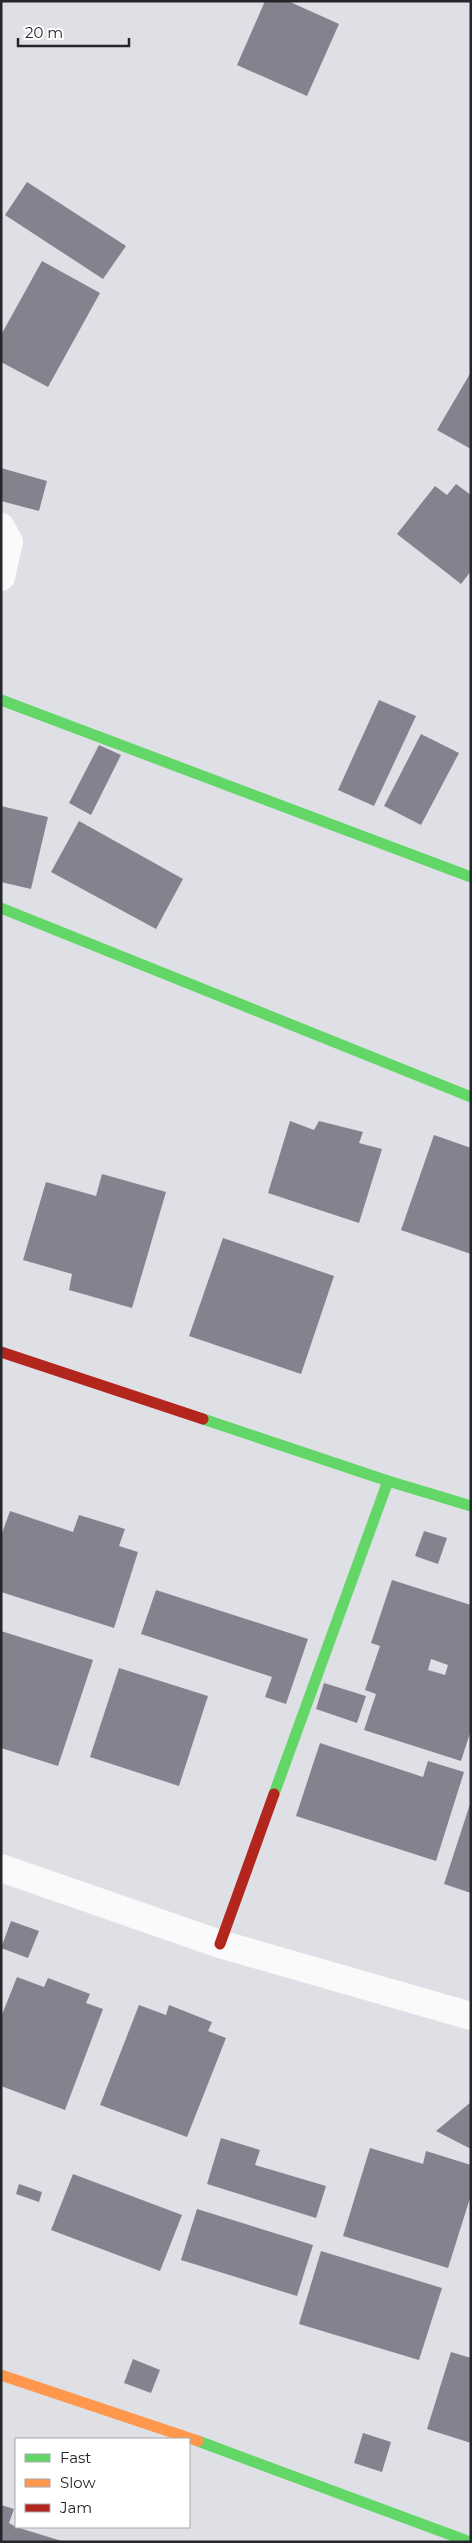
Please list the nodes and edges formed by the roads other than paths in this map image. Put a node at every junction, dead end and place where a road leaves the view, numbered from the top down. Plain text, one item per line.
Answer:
1 (1, 527) edge
2 (1, 577) edge
3 (1, 700) edge
4 (471, 877) edge
5 (1, 908) edge
6 (471, 1097) edge
7 (1, 1352) edge
8 (388, 1481) junction
9 (471, 1506) edge
10 (1, 1868) edge
11 (220, 1944) junction
12 (471, 2016) edge
13 (1, 2375) edge
14 (189, 2438) edge
15 (190, 2439) edge
16 (470, 2542) edge

1 - 2 street
3 - 4 street
5 - 6 street
7 - 8 street
8 - 9 street
8 - 11 street
10 - 11 street
11 - 12 street
13 - 14 street
15 - 16 street

